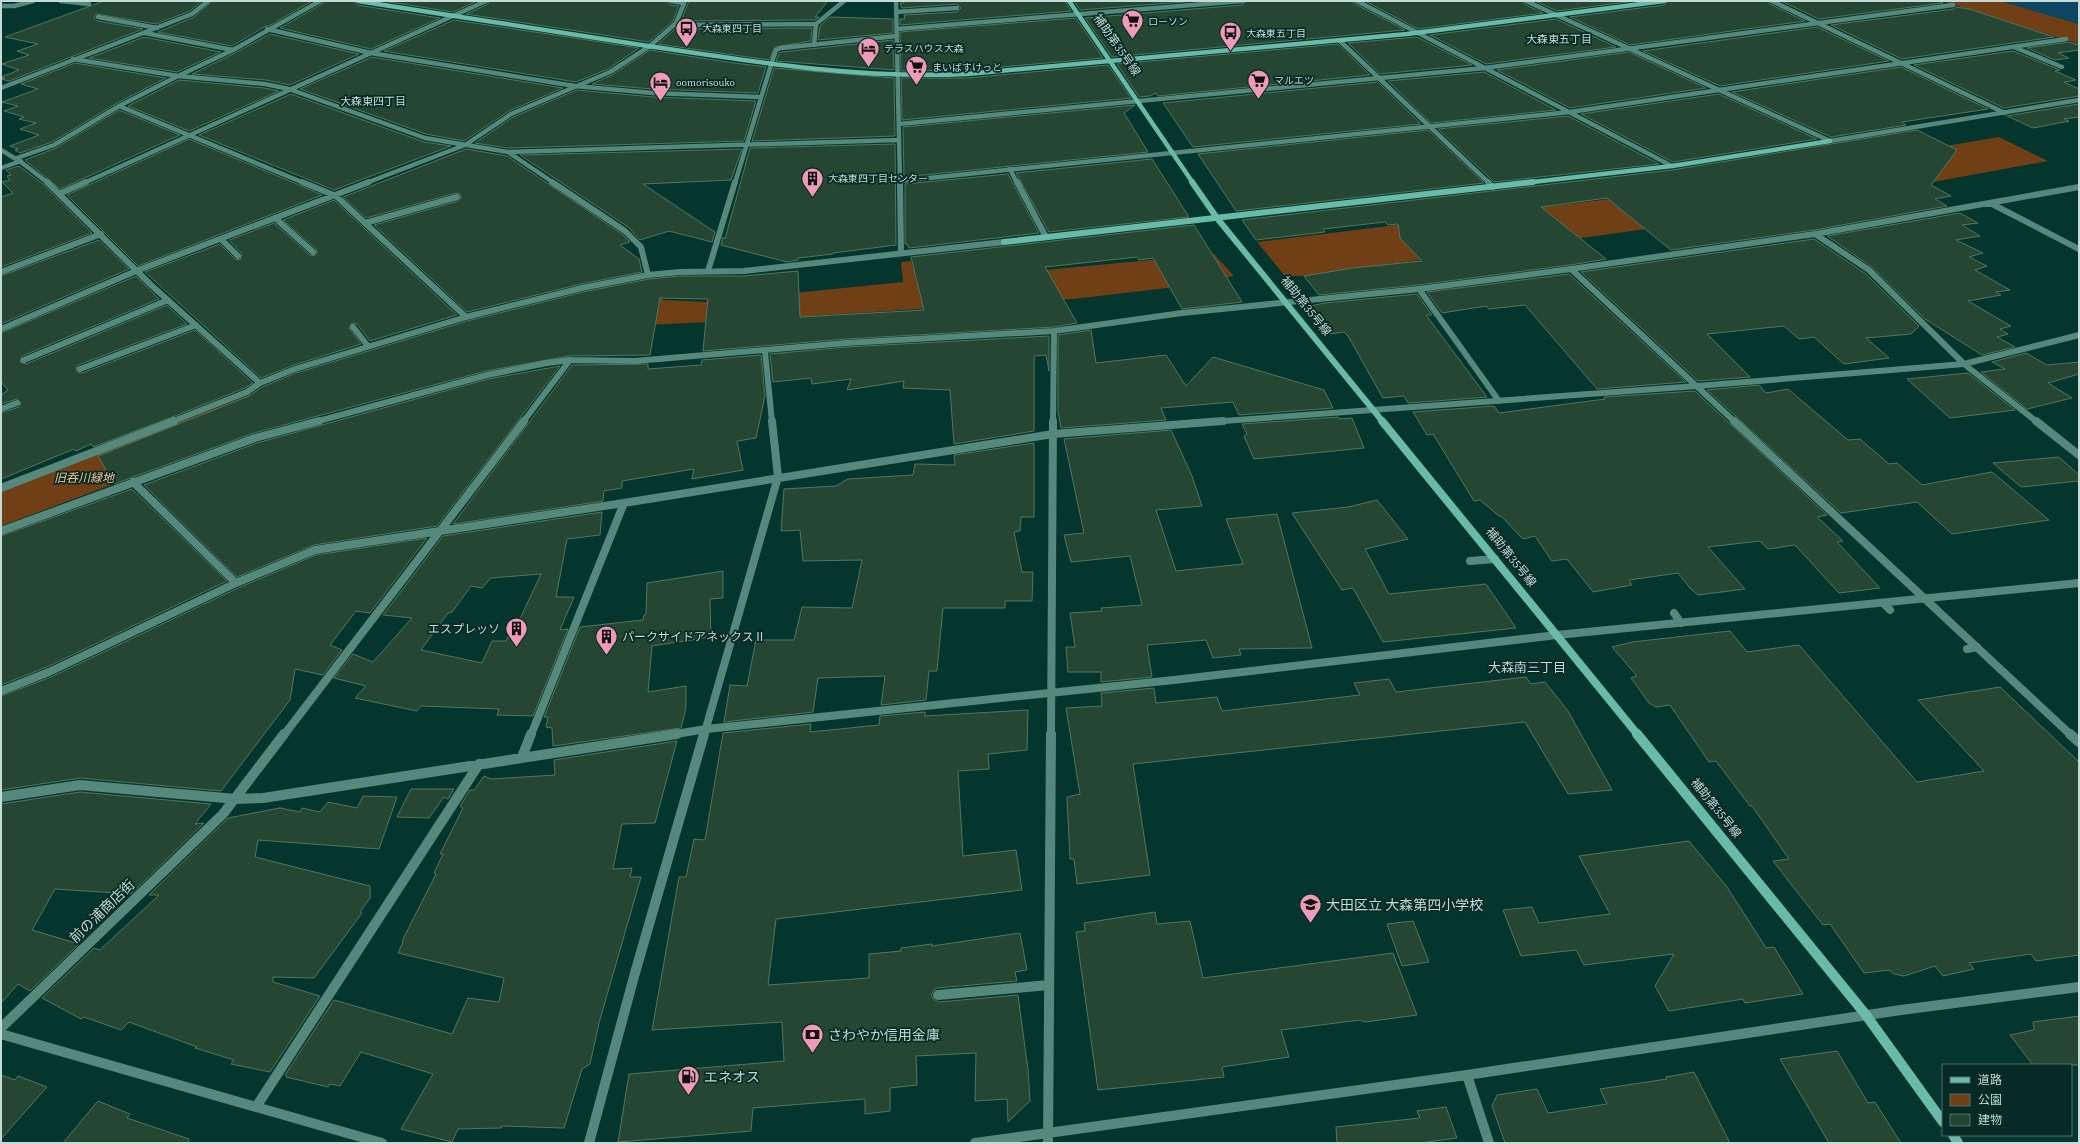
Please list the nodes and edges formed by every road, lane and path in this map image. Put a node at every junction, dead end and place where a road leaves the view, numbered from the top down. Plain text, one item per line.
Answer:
1 (33, 1) edge
2 (62, 1) edge
3 (208, 1) edge
4 (320, 1) edge
5 (358, 1) edge
6 (486, 1) edge
7 (671, 1) edge
8 (844, 1) edge
9 (896, 1) edge
10 (1070, 1) edge
11 (1242, 1) edge
12 (1357, 1) edge
13 (1526, 1) edge
14 (1664, 1) edge
15 (1772, 1) edge
16 (684, 2) edge
17 (89, 4) dead end
18 (1953, 5) dead end
19 (1, 6) edge
20 (957, 8) dead end
21 (896, 12) junction
22 (1078, 14) junction
23 (1556, 15) junction
24 (453, 16) junction
25 (98, 17) dead end
26 (1817, 23) junction
27 (816, 24) junction
28 (674, 25) junction
29 (157, 28) junction
30 (267, 29) junction
31 (897, 29) junction
32 (145, 32) junction
33 (1417, 32) junction
34 (897, 36) junction
35 (2066, 39) dead end
36 (1340, 40) junction
37 (814, 45) junction
38 (650, 46) junction
39 (2014, 47) junction
40 (1630, 48) junction
41 (233, 50) junction
42 (371, 53) junction
43 (73, 59) junction
44 (1110, 61) junction
45 (1901, 63) junction
46 (771, 65) junction
47 (2062, 67) dead end
48 (1485, 68) junction
49 (178, 76) junction
50 (898, 76) junction
51 (1380, 78) junction
52 (575, 86) junction
53 (1, 88) edge
54 (289, 89) junction
55 (1720, 90) junction
56 (760, 97) junction
57 (2079, 100) edge
58 (1139, 102) junction
59 (119, 106) junction
60 (1570, 112) junction
61 (2006, 113) junction
62 (899, 124) junction
63 (1430, 127) junction
64 (190, 134) junction
65 (898, 140) junction
66 (1830, 142) junction
67 (465, 145) junction
68 (746, 146) junction
69 (1, 150) edge
70 (508, 152) junction
71 (1172, 153) junction
72 (19, 160) junction
73 (1672, 166) junction
74 (1, 168) edge
75 (1010, 169) junction
76 (900, 181) junction
77 (1493, 187) junction
78 (2079, 187) edge
79 (61, 193) junction
80 (336, 196) junction
81 (457, 197) dead end
82 (1990, 203) junction
83 (275, 218) junction
84 (1217, 218) junction
85 (365, 223) junction
86 (101, 234) junction
87 (1815, 234) junction
88 (1046, 237) junction
89 (221, 239) junction
90 (2079, 249) edge
91 (313, 252) dead end
92 (900, 253) junction
93 (238, 256) dead end
94 (1571, 269) junction
95 (136, 271) junction
96 (708, 271) junction
97 (1, 272) edge
98 (648, 275) junction
99 (1419, 289) junction
100 (168, 300) junction
101 (1285, 302) junction
102 (466, 317) junction
103 (196, 325) junction
104 (353, 327) dead end
105 (1, 329) edge
106 (1054, 331) junction
107 (2079, 335) edge
108 (368, 346) junction
109 (765, 351) junction
110 (24, 360) dead end
111 (570, 360) junction
112 (1964, 364) junction
113 (80, 369) dead end
114 (260, 383) junction
115 (1697, 386) junction
116 (1499, 401) junction
117 (17, 403) dead end
118 (1, 409) edge
119 (1372, 409) junction
120 (1053, 434) junction
121 (2079, 455) edge
122 (778, 477) junction
123 (132, 482) junction
124 (1, 488) edge
125 (624, 503) junction
126 (440, 530) junction
127 (1, 531) edge
128 (1495, 559) junction
129 (1470, 561) dead end
130 (236, 583) junction
131 (2079, 583) edge
132 (1926, 599) junction
133 (1674, 613) dead end
134 (1681, 623) junction
135 (1557, 635) junction
136 (1977, 647) junction
137 (1967, 649) dead end
138 (1, 691) edge
139 (1050, 693) junction
140 (706, 729) junction
141 (2079, 742) edge
142 (522, 757) junction
143 (479, 764) junction
144 (1, 796) edge
145 (236, 799) junction
146 (1049, 985) junction
147 (2079, 988) edge
148 (938, 995) dead end
149 (1866, 1015) junction
150 (1, 1028) edge
151 (1, 1034) edge
152 (1467, 1075) junction
153 (256, 1108) junction
154 (1942, 1121) edge
155 (1049, 1138) edge
156 (382, 1143) edge
157 (589, 1143) edge
158 (975, 1143) edge
159 (1489, 1143) edge

1 - 19 street
2 - 17 street
3 - 29 street
4 - 30 street
5 - 24 street
6 - 24 street
7 - 16 street
8 - 27 street
9 - 21 street
10 - 22 street, 補助第35号線
11 - 22 street
12 - 33 street
13 - 23 street
14 - 23 street
15 - 26 street
16 - 28 street
18 - 26 street
20 - 21 street
21 - 31 street
22 - 31 street
22 - 44 street, 補助第35号線
23 - 33 street
23 - 40 street
24 - 38 street
24 - 42 street
25 - 29 street
26 - 40 street
26 - 45 street
27 - 28 street
27 - 37 street
28 - 38 street
29 - 32 street
30 - 41 street
30 - 42 street
31 - 34 street
32 - 41 street
32 - 43 street
33 - 36 street
33 - 48 street
34 - 37 street
34 - 50 street
35 - 39 street
36 - 44 street
36 - 51 street
37 - 46 street
38 - 46 street
38 - 52 street
39 - 45 street
39 - 47 street
40 - 48 street
40 - 55 street
41 - 49 street
42 - 52 street
42 - 54 street
43 - 49 street
43 - 53 street
44 - 50 street
44 - 58 street, 補助第35号線
45 - 55 street
45 - 61 street
46 - 50 street
46 - 56 street
48 - 51 street
48 - 60 street
49 - 54 street
49 - 59 street
50 - 62 street
51 - 58 street
51 - 63 street
52 - 56 street
52 - 67 street
54 - 64 street
54 - 67 street
55 - 60 street
55 - 66 street
56 - 68 street
57 - 61 street
58 - 62 street
58 - 71 street, 補助第35号線
59 - 64 street
59 - 72 street
60 - 63 street
60 - 73 street
61 - 66 street
62 - 65 street
63 - 71 street
63 - 77 street
64 - 79 street
64 - 80 street
65 - 68 street
65 - 76 street
66 - 73 street
67 - 70 street
67 - 80 street
68 - 70 street
68 - 96 street
69 - 72 street
70 - 98 street
71 - 75 street
71 - 84 street, 補助第35号線
72 - 74 street
72 - 79 street
73 - 77 street
75 - 76 street
75 - 88 street
76 - 92 street
77 - 84 street
78 - 82 street
79 - 86 street
80 - 83 street
80 - 85 street
81 - 85 street
82 - 87 street
82 - 90 street
83 - 89 street
83 - 91 street
84 - 88 street
84 - 101 street, 補助第35号線
85 - 102 street
86 - 95 street
86 - 97 street
87 - 94 street
87 - 112 street
88 - 92 street
89 - 93 street
89 - 95 street
92 - 96 street
94 - 99 street
94 - 115 street
95 - 100 street
95 - 105 street
96 - 98 street
98 - 102 street
99 - 101 street
99 - 116 street
100 - 103 street
100 - 110 street
101 - 106 street
101 - 119 street, 補助第35号線
102 - 108 street
103 - 113 street
103 - 114 street
104 - 108 street
106 - 109 street
106 - 120 street
107 - 112 street
108 - 114 street
109 - 111 street
109 - 122 street
111 - 123 street
111 - 126 street, 前の浦商店街
112 - 115 street
112 - 121 street
114 - 124 street
115 - 116 street
115 - 132 street
116 - 119 street
117 - 118 street
119 - 120 street
119 - 128 street, 補助第35号線
120 - 122 street
120 - 139 street
122 - 125 street
122 - 140 street
123 - 127 street
123 - 130 street
125 - 126 street
125 - 142 street
126 - 130 street
126 - 145 street, 前の浦商店街
128 - 129 street
128 - 135 street, 補助第35号線
130 - 138 street
131 - 132 street
132 - 134 street
132 - 136 street
133 - 134 street
134 - 135 street
135 - 139 street
135 - 149 street, 補助第35号線
136 - 137 street
136 - 141 street
139 - 140 street
139 - 146 street
140 - 142 street
140 - 157 street
142 - 143 street
143 - 145 street
143 - 153 street
144 - 145 street
145 - 150 street, 前の浦商店街
146 - 148 street
146 - 155 street
147 - 149 street
149 - 152 street
149 - 154 street, 補助第35号線
151 - 153 street
152 - 155 street
152 - 159 street
153 - 156 street
155 - 158 street

